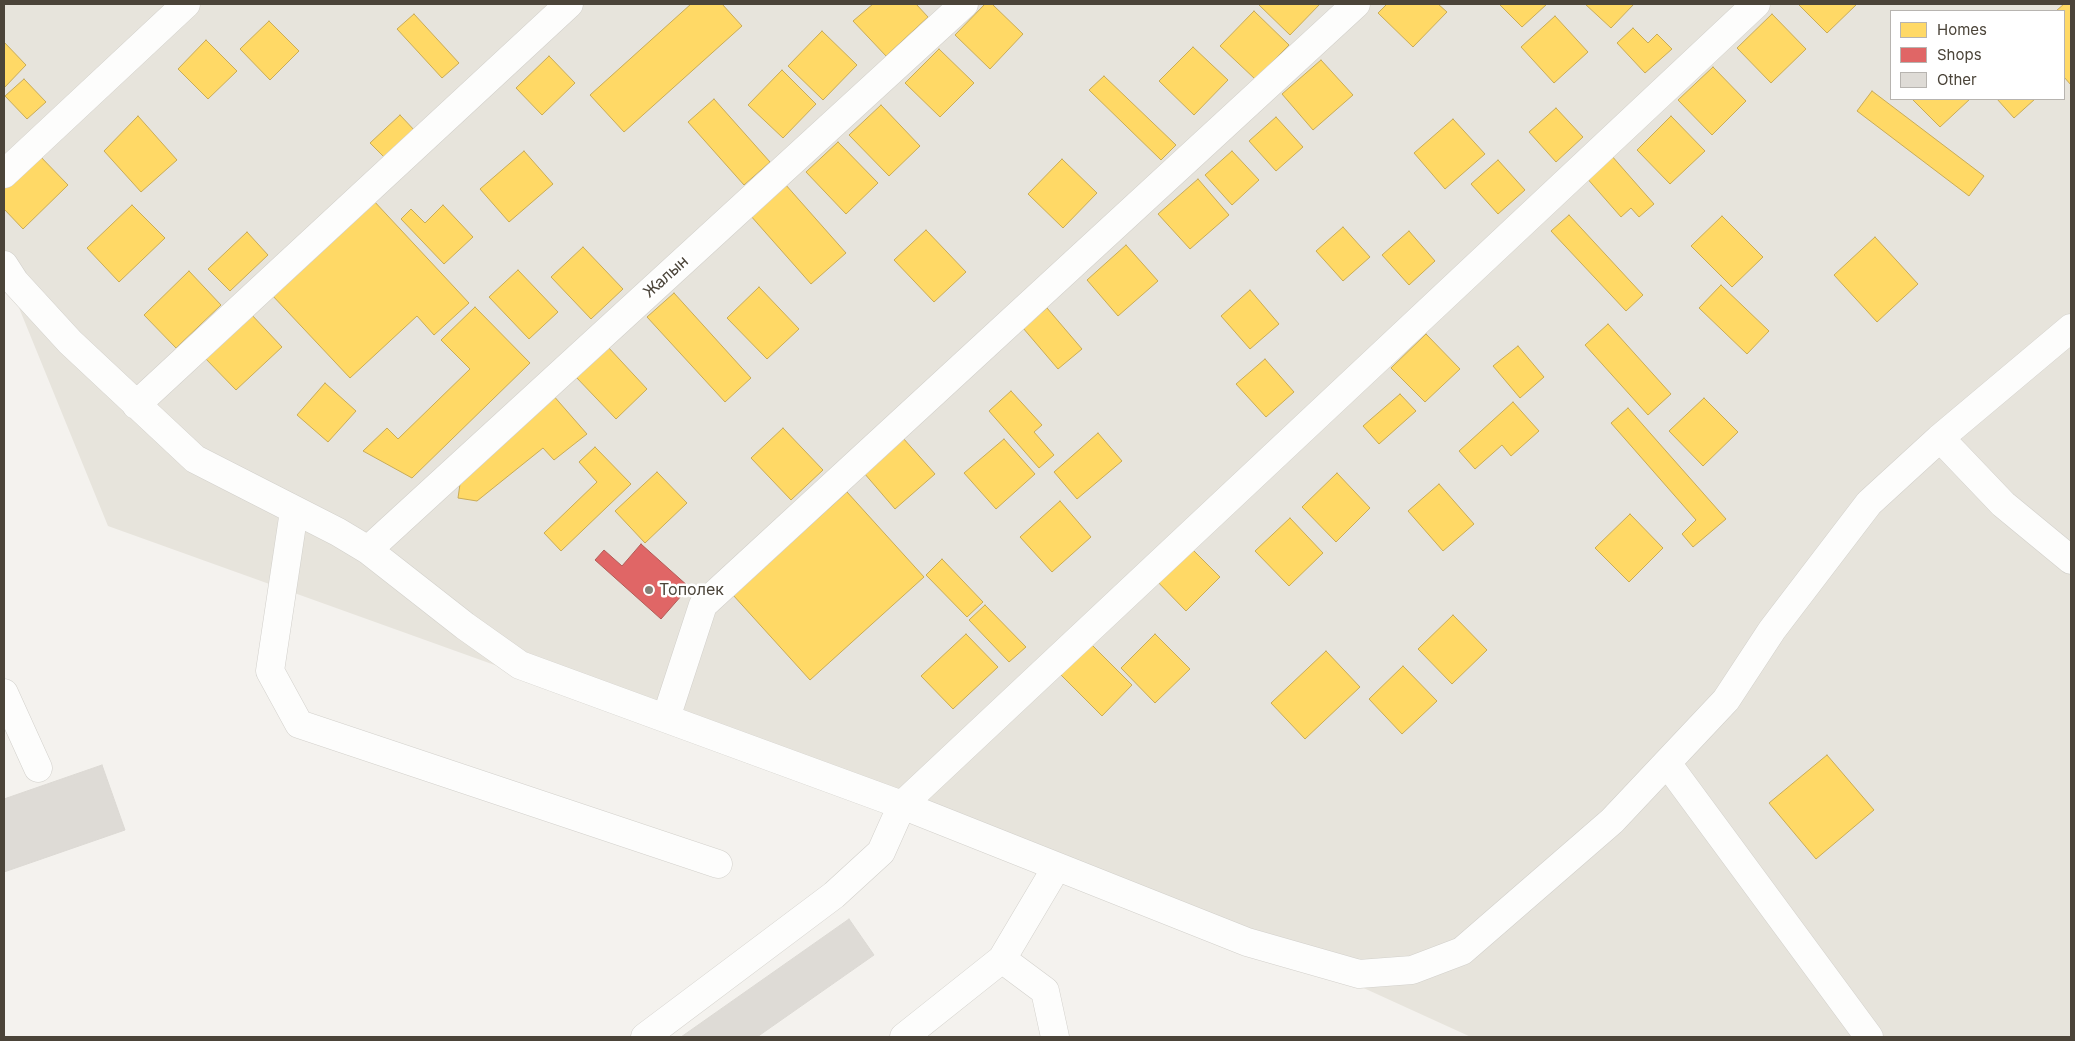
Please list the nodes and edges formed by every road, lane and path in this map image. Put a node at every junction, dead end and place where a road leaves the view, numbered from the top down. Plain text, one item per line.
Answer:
1 (186, 4) edge
2 (569, 4) edge
3 (964, 4) edge
4 (1356, 4) edge
5 (1756, 4) edge
6 (4, 174) edge
7 (8, 275) edge
8 (2071, 328) edge
9 (136, 405) junction
10 (1940, 438) junction
11 (294, 511) junction
12 (368, 550) junction
13 (2071, 560) edge
14 (4, 693) edge
15 (666, 718) junction
16 (1667, 763) junction
17 (38, 768) dead end
18 (902, 806) junction
19 (718, 864) dead end
20 (1056, 868) junction
21 (1002, 959) junction
22 (645, 1037) edge
23 (904, 1037) edge
24 (1056, 1037) edge
25 (1869, 1037) edge

1 - 6 street
2 - 9 street
3 - 12 street, Жалын
4 - 15 street
5 - 18 street
7 - 9 street
8 - 10 street
9 - 11 street
10 - 13 street
10 - 16 street
11 - 12 street
11 - 19 street
12 - 15 street
14 - 17 street
15 - 18 street
16 - 20 street
16 - 25 street
18 - 20 street
18 - 22 street
20 - 21 street
21 - 23 street
21 - 24 street

